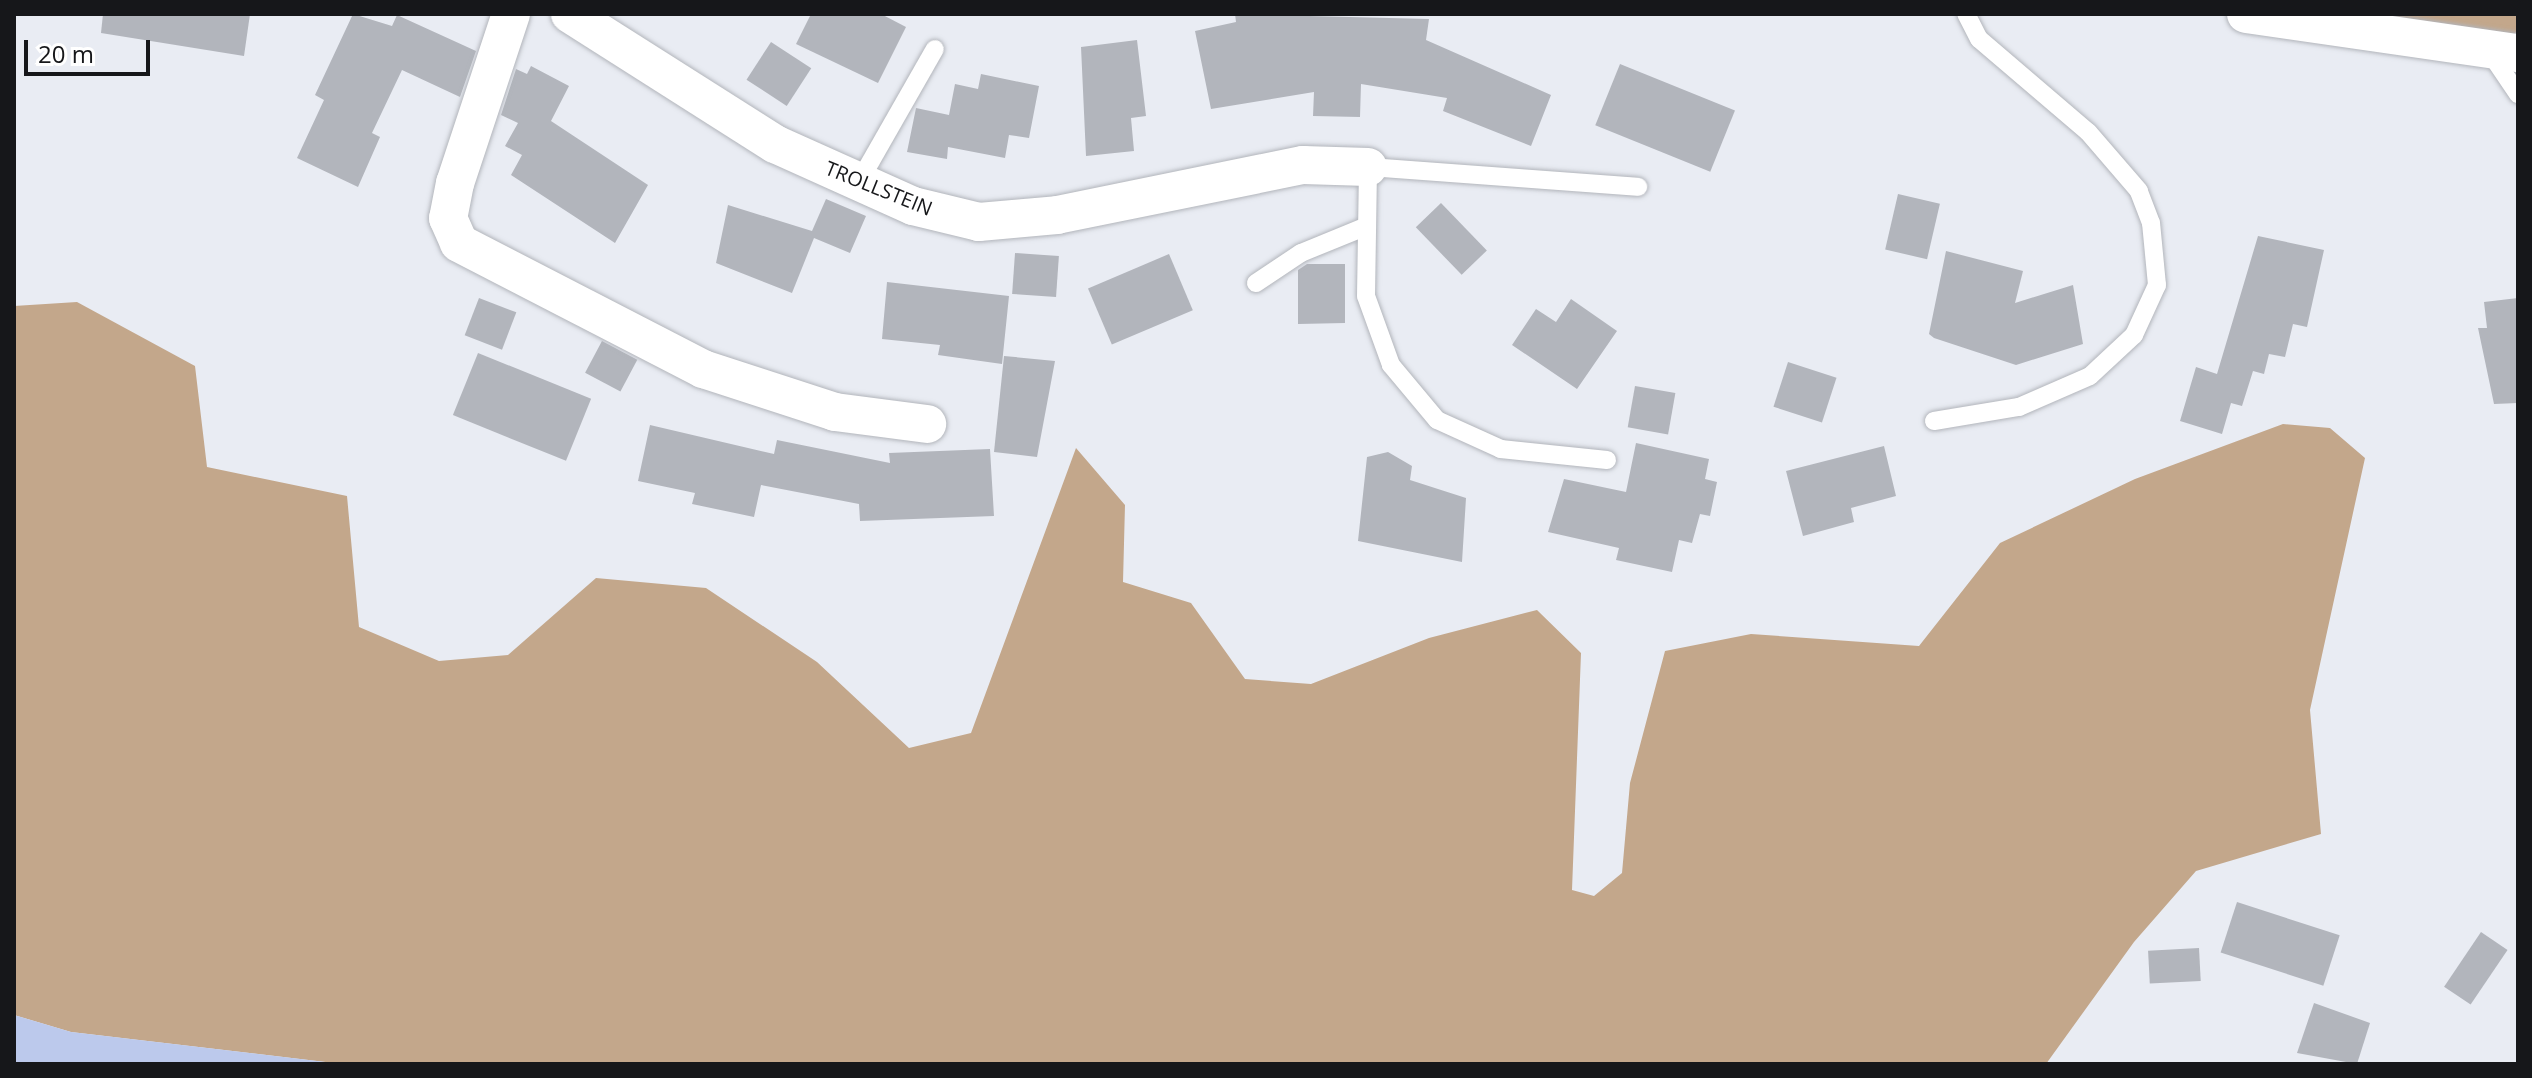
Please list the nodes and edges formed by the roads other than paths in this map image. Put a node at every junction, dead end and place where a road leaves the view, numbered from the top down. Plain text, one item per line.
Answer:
1 (511, 14) edge
2 (570, 14) edge
3 (1966, 14) edge
4 (2246, 14) edge
5 (935, 49) dead end
6 (2502, 49) edge
7 (2518, 94) edge
8 (1368, 167) junction
9 (859, 182) junction
10 (1638, 187) dead end
11 (1367, 226) junction
12 (1256, 283) dead end
13 (1934, 421) dead end
14 (927, 424) dead end
15 (1607, 460) dead end

1 - 14 street
2 - 9 street, TROLLSTEIN
3 - 13 lane
4 - 6 street
5 - 9 lane
6 - 7 lane
8 - 9 street, TROLLSTEIN
8 - 10 lane
8 - 11 lane
11 - 12 lane
11 - 15 lane

